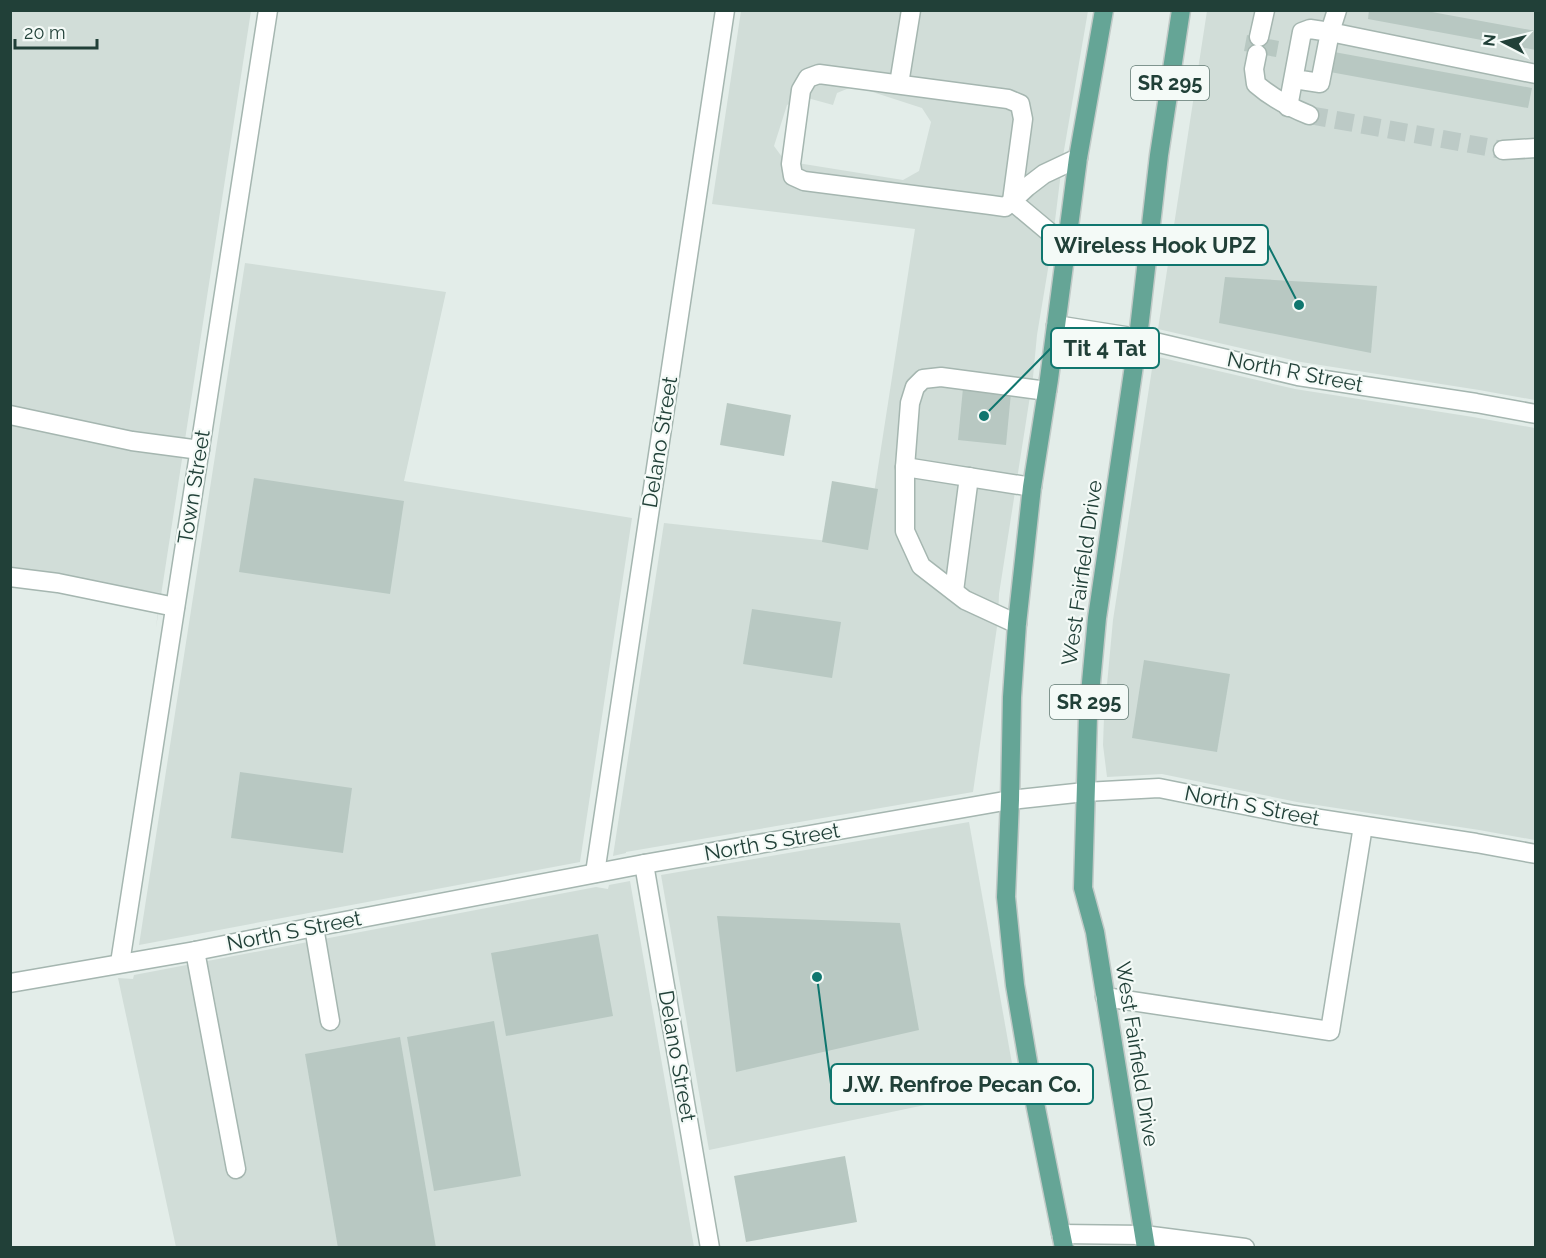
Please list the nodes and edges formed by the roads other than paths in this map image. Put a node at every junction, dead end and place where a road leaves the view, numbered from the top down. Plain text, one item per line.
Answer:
1 (267, 10) edge
2 (725, 10) edge
3 (910, 10) edge
4 (1104, 10) edge
5 (1180, 10) edge
6 (1265, 10) edge
7 (1337, 10) edge
8 (1330, 32) junction
9 (1536, 74) edge
10 (1294, 79) junction
11 (899, 84) junction
12 (1288, 107) junction
13 (1309, 115) tunnel mouth
14 (1536, 148) edge
15 (1503, 150) tunnel mouth
16 (1078, 158) junction
17 (1012, 201) junction
18 (1067, 247) junction
19 (1056, 325) junction
20 (1138, 338) junction
21 (1047, 391) junction
22 (1536, 414) edge
23 (10, 415) edge
24 (200, 450) junction
25 (905, 467) junction
26 (969, 477) junction
27 (1032, 487) junction
28 (10, 577) edge
29 (954, 591) junction
30 (175, 607) junction
31 (1017, 624) junction
32 (1085, 792) junction
33 (1010, 800) junction
34 (1363, 826) junction
35 (1536, 854) edge
36 (644, 864) junction
37 (595, 873) junction
38 (314, 927) junction
39 (195, 951) junction
40 (120, 963) junction
41 (10, 982) edge
42 (1105, 997) junction
43 (330, 1021) dead end
44 (236, 1169) dead end
45 (1062, 1241) edge
46 (1145, 1241) edge
47 (710, 1248) edge
48 (1245, 1248) edge

1 - 24 street, Town Street
2 - 37 street, Delano Street
3 - 11 street
4 - 16 main road
5 - 20 main road, West Fairfield Drive / SR 295
6 - 12 street
7 - 8 street
8 - 9 street
8 - 10 street
8 - 10 street
10 - 12 street
11 - 17 street
11 - 17 street
12 - 13 street
14 - 15 street
16 - 17 street
16 - 18 main road
17 - 18 street
18 - 19 main road
19 - 20 street, North R Street
19 - 21 main road
20 - 22 street, North R Street
20 - 32 main road, West Fairfield Drive / SR 295
21 - 25 street
21 - 27 main road
23 - 24 street
24 - 30 street, Town Street
25 - 26 street
25 - 29 street
26 - 27 street
26 - 29 street
27 - 31 main road
28 - 30 street
29 - 31 street
30 - 40 street, Town Street
31 - 33 main road
32 - 33 street, North S Street
32 - 34 street, North S Street
32 - 42 main road, West Fairfield Drive / SR 295
33 - 36 street, North S Street
33 - 45 main road
34 - 35 street, North S Street
34 - 42 street
36 - 37 street, North S Street
36 - 47 street, Delano Street
37 - 38 street, North S Street
38 - 39 street, North S Street
38 - 43 street
39 - 40 street, North S Street
39 - 44 street
40 - 41 street, North S Street
42 - 46 main road, West Fairfield Drive / SR 295
45 - 46 street
46 - 48 street

